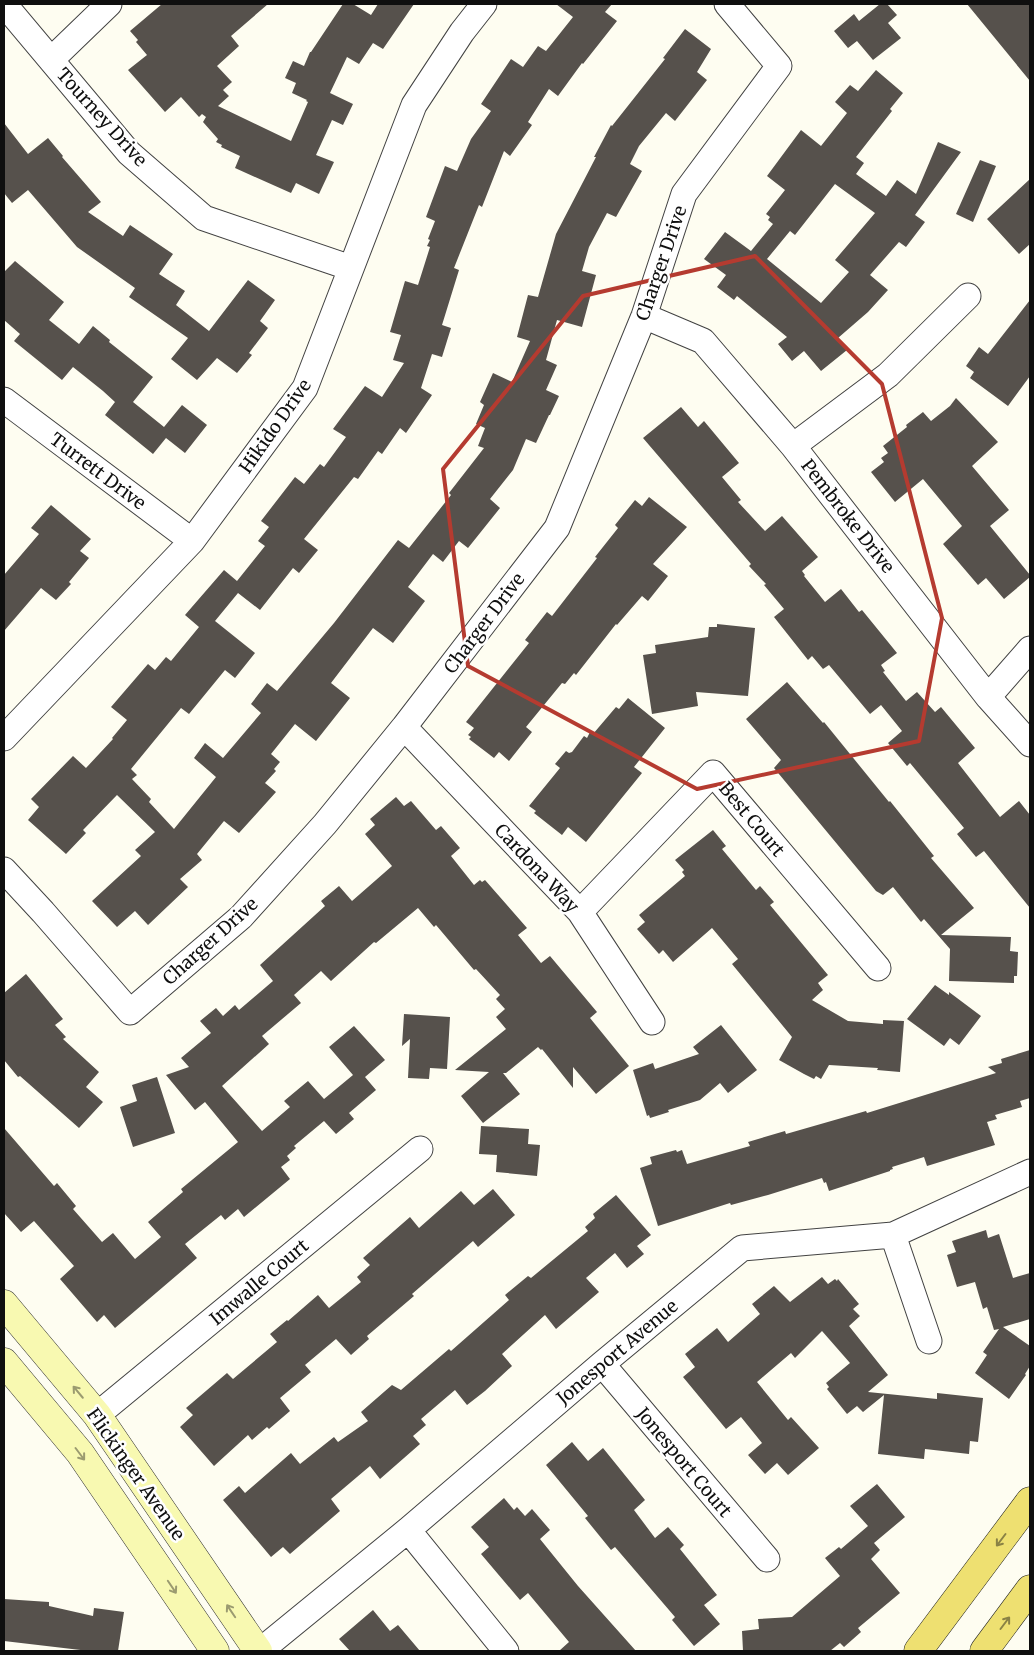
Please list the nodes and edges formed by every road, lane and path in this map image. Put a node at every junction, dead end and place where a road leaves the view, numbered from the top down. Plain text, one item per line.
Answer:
1 (4, 4) edge
2 (109, 4) edge
3 (484, 4) edge
4 (727, 4) edge
5 (51, 60) junction
6 (351, 268) junction
7 (968, 296) dead end
8 (644, 316) junction
9 (4, 400) edge
10 (793, 446) junction
11 (192, 541) junction
12 (1030, 649) edge
13 (988, 697) junction
14 (404, 727) junction
15 (4, 738) edge
16 (1030, 744) edge
17 (4, 870) edge
18 (580, 912) junction
19 (878, 968) dead end
20 (652, 1022) dead end
21 (420, 1148) dead end
22 (1030, 1172) edge
23 (893, 1235) junction
24 (4, 1304) edge
25 (929, 1341) dead end
26 (4, 1362) edge
27 (602, 1364) junction
28 (97, 1415) junction
29 (1030, 1501) edge
30 (408, 1530) junction
31 (767, 1559) dead end
32 (1029, 1594) edge
33 (215, 1651) edge
34 (259, 1651) edge
35 (506, 1651) edge
36 (918, 1651) edge
37 (984, 1651) edge

1 - 5 street, Tourney Drive
2 - 5 street
3 - 6 street, Hikido Drive
4 - 8 street, Charger Drive
5 - 6 street, Tourney Drive
6 - 11 street, Hikido Drive
7 - 10 street
8 - 10 street, Pembroke Drive
8 - 14 street, Charger Drive
9 - 11 street, Turrett Drive
10 - 13 street, Pembroke Drive
11 - 15 street, Hikido Drive
12 - 13 street
13 - 16 street, Pembroke Drive
14 - 17 street, Charger Drive
14 - 18 street, Cardona Way
18 - 19 street, Best Court
18 - 20 street, Cardona Way
21 - 28 street, Imwalle Court
22 - 23 street, Jonesport Avenue
23 - 25 street
23 - 27 street, Jonesport Avenue
28 -> 24 main road, Flickinger Avenue
26 -> 33 main road, Flickinger Avenue
27 - 30 street, Jonesport Avenue
27 - 31 street, Jonesport Court
34 -> 28 main road, Flickinger Avenue
29 -> 36 main road
30 - 34 street, Jonesport Avenue
30 - 35 street
37 -> 32 main road

